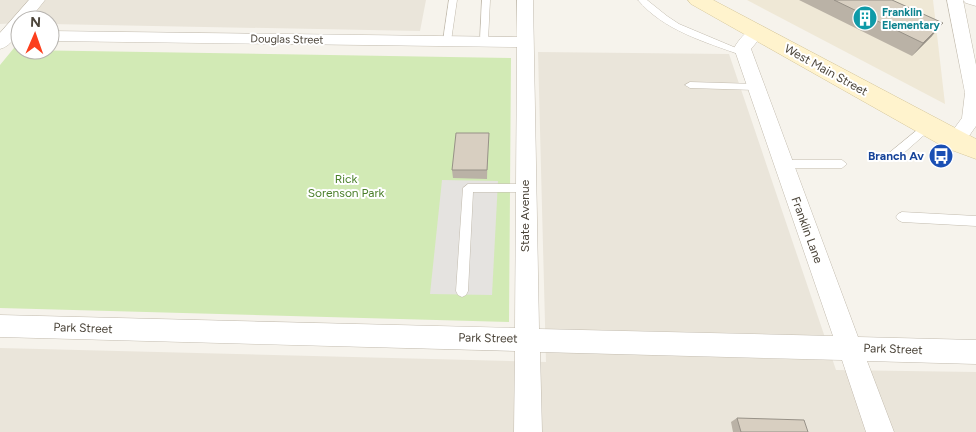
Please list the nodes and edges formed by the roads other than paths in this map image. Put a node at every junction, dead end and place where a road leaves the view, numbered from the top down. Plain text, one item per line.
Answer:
1 (37, 0) edge
2 (453, 0) edge
3 (486, 0) edge
4 (525, 0) edge
5 (642, 0) edge
6 (698, 0) edge
7 (955, 0) edge
8 (971, 0) edge
9 (976, 1) edge
10 (28, 10) edge
11 (757, 32) junction
12 (60, 36) edge
13 (448, 41) junction
14 (484, 41) junction
15 (525, 42) junction
16 (744, 53) junction
17 (973, 79) edge
18 (690, 84) dead end
19 (756, 88) junction
20 (928, 126) junction
21 (966, 145) edge
22 (893, 156) dead end
23 (976, 156) edge
24 (784, 164) junction
25 (842, 164) dead end
26 (525, 188) junction
27 (902, 217) dead end
28 (976, 221) edge
29 (462, 290) dead end
30 (0, 326) edge
31 (526, 339) junction
32 (850, 348) junction
33 (976, 352) edge
34 (528, 432) edge
35 (880, 432) edge

1 - 10 street
2 - 13 lane
3 - 14 lane
4 - 15 street, State Avenue
5 - 16 lane
6 - 11 main road, West Main Street
7 - 17 street
8 - 9 street
11 - 16 street
11 - 20 main road, West Main Street
12 - 13 street, Douglas Street
13 - 14 street, Douglas Street
14 - 15 street, Douglas Street
15 - 26 street, State Avenue
16 - 19 street, Franklin Lane
17 - 21 street
18 - 19 lane
19 - 24 street, Franklin Lane
20 - 21 main road, West Main Street
20 - 22 lane
21 - 23 main road, West Main Street
24 - 25 lane
24 - 32 street, Franklin Lane
26 - 29 lane
26 - 31 street, State Avenue
27 - 28 lane
30 - 31 street, Park Street
31 - 32 street, Park Street
31 - 34 street, State Avenue
32 - 33 street, Park Street
32 - 35 street, Franklin Lane

